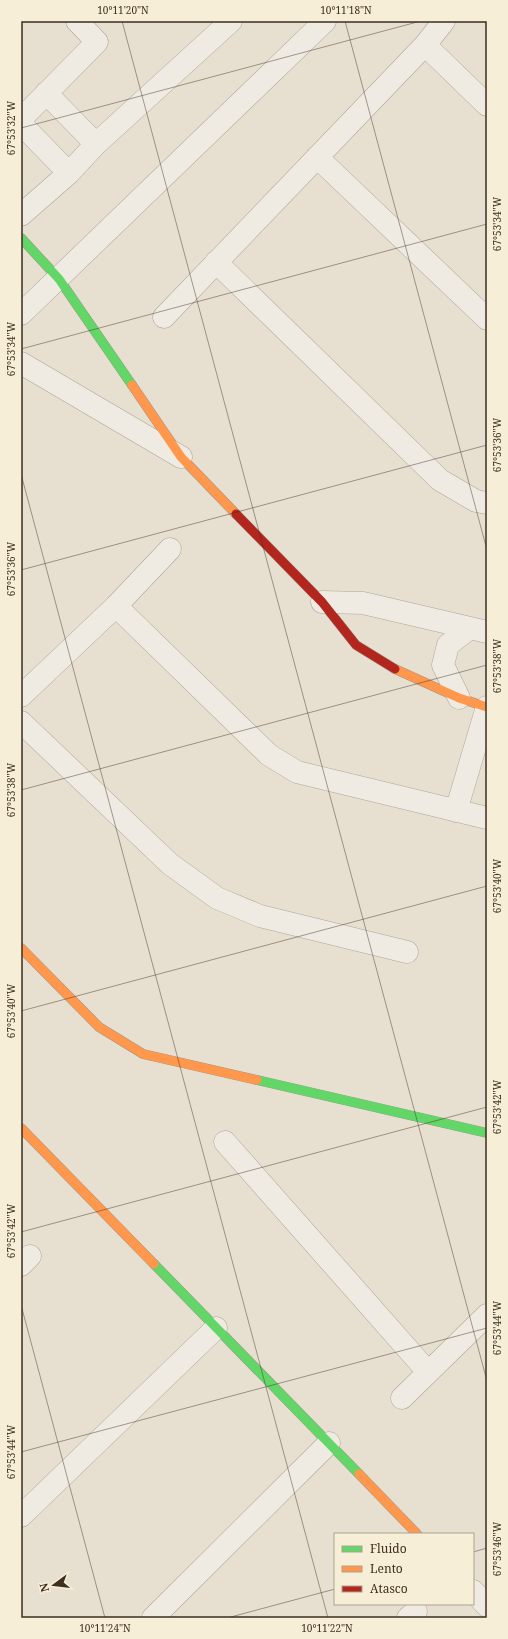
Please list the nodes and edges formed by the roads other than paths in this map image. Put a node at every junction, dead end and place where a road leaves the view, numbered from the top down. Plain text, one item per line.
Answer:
1 (77, 21) edge
2 (231, 21) edge
3 (325, 21) edge
4 (444, 21) edge
5 (425, 45) junction
6 (46, 93) junction
7 (487, 105) edge
8 (21, 119) edge
9 (21, 124) edge
10 (96, 144) junction
11 (317, 157) junction
12 (68, 173) junction
13 (21, 215) edge
14 (21, 238) edge
15 (216, 262) junction
16 (59, 278) junction
17 (21, 314) edge
18 (164, 317) dead end
19 (487, 319) edge
20 (21, 363) edge
21 (181, 457) junction
22 (487, 503) edge
23 (170, 549) dead end
24 (322, 602) junction
25 (116, 606) junction
26 (479, 630) edge
27 (21, 696) edge
28 (459, 698) junction
29 (487, 707) edge
30 (21, 722) edge
31 (456, 811) junction
32 (485, 812) edge
33 (21, 948) edge
34 (406, 952) dead end
35 (21, 1128) edge
36 (487, 1133) edge
37 (225, 1142) dead end
38 (487, 1315) edge
39 (216, 1328) junction
40 (428, 1372) junction
41 (402, 1398) dead end
42 (329, 1443) junction
43 (21, 1516) edge
44 (416, 1533) edge
45 (474, 1592) edge
46 (487, 1606) edge
47 (153, 1618) edge

1 - 6 street
2 - 10 street
3 - 16 street
4 - 5 street
5 - 7 street
5 - 11 street
6 - 8 street
6 - 10 street
9 - 12 street
10 - 12 street
11 - 15 street
11 - 19 street
12 - 13 street
14 - 16 street
15 - 18 street
15 - 22 street
16 - 17 street
16 - 21 street
20 - 21 street
21 - 24 street
23 - 25 street
24 - 26 street
24 - 28 street
25 - 27 street
25 - 31 street
26 - 28 street
28 - 29 street
29 - 31 street
30 - 34 street
31 - 32 street
33 - 36 street
35 - 39 street
37 - 40 street
38 - 40 street
39 - 42 street
39 - 43 street
40 - 41 street
42 - 44 street
42 - 47 street
45 - 46 street

